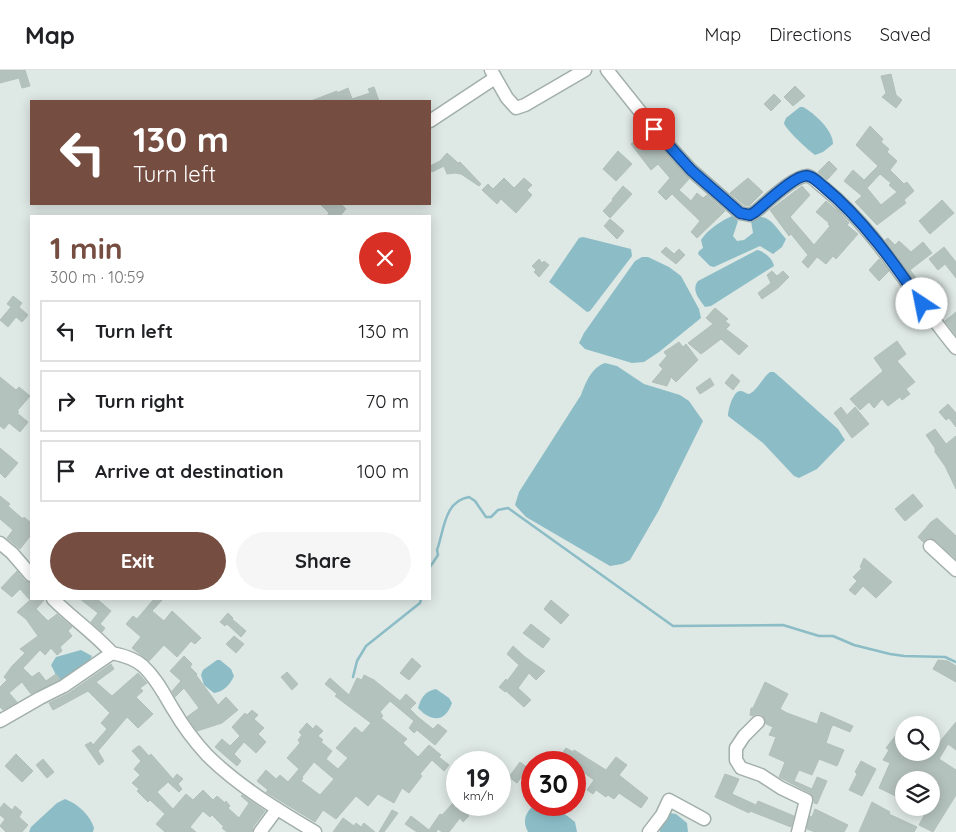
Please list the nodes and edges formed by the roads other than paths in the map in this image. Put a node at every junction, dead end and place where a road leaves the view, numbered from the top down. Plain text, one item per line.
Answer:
1 (585, 70) edge
2 (607, 70) edge
3 (493, 74) edge
4 (431, 120) edge
5 (956, 348) edge
6 (0, 543) edge
7 (930, 546) dead end
8 (956, 570) edge
9 (30, 574) edge
10 (54, 600) edge
11 (112, 653) junction
12 (0, 721) edge
13 (758, 722) dead end
14 (277, 809) junction
15 (704, 818) dead end
16 (261, 829) edge
17 (315, 832) edge
18 (649, 832) edge
19 (798, 832) edge

1 - 3 street
2 - 5 street
3 - 4 street
6 - 9 street
7 - 8 street
10 - 11 street
11 - 12 street
11 - 14 street
13 - 19 street
14 - 16 street
14 - 17 street
15 - 18 street

